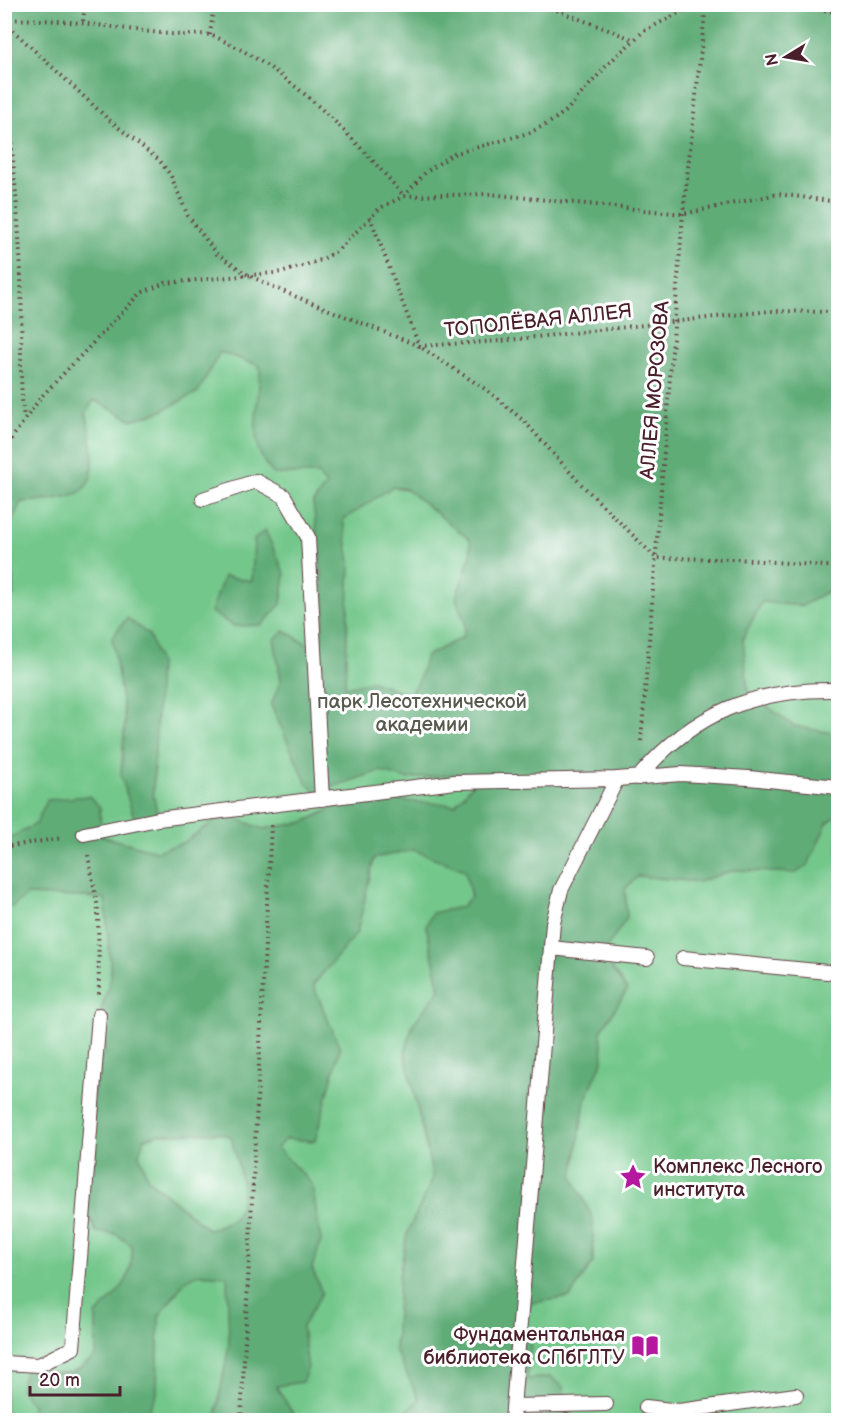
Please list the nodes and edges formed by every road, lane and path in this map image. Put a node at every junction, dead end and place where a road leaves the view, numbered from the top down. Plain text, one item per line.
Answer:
1 (85, 4) edge
2 (214, 4) edge
3 (540, 4) edge
4 (696, 4) edge
5 (706, 4) edge
6 (795, 4) edge
7 (838, 13) edge
8 (4, 21) edge
9 (83, 21) junction
10 (210, 35) junction
11 (635, 40) junction
12 (4, 59) edge
13 (404, 196) junction
14 (838, 202) edge
15 (683, 214) junction
16 (370, 217) junction
17 (248, 274) junction
18 (838, 312) edge
19 (675, 320) junction
20 (419, 346) junction
21 (24, 419) junction
22 (4, 449) edge
23 (203, 499) dead end
24 (656, 558) junction
25 (838, 567) edge
26 (838, 690) edge
27 (638, 778) junction
28 (616, 779) junction
29 (838, 787) edge
30 (322, 799) junction
31 (272, 805) junction
32 (84, 834) junction
33 (4, 847) edge
34 (550, 948) junction
35 (647, 958) dead end
36 (683, 958) dead end
37 (838, 974) edge
38 (99, 1016) joint
39 (4, 1363) edge
40 (796, 1395) dead end
41 (606, 1404) dead end
42 (646, 1407) dead end
43 (513, 1413) edge
44 (241, 1420) edge

1 - 9 path
2 - 10 path
3 - 11 path
4 - 11 path
5 - 15 path, АЛЛЕЯ МОРОЗОВА
6 - 7 path
8 - 9 path
8 - 17 path
9 - 10 path
10 - 13 path
11 - 13 path
12 - 21 path
13 - 15 path
13 - 16 path
14 - 15 path
15 - 19 path, АЛЛЕЯ МОРОЗОВА
16 - 17 path
16 - 20 path
17 - 20 path
17 - 21 path
18 - 19 path, ТОПОЛЁВАЯ АЛЛЕЯ
19 - 20 path, ТОПОЛЁВАЯ АЛЛЕЯ
19 - 24 path, АЛЛЕЯ МОРОЗОВА
20 - 24 path
21 - 22 path
23 - 30 lane
24 - 25 path
24 - 27 path, АЛЛЕЯ МОРОЗОВА
26 - 27 lane
27 - 28 lane
27 - 29 lane
28 - 30 lane
28 - 34 lane
30 - 31 lane
31 - 32 lane
31 - 44 path
32 - 33 path
32 - 38 path
34 - 35 lane
34 - 43 lane
36 - 37 lane
38 - 39 lane
40 - 42 lane
41 - 43 lane

